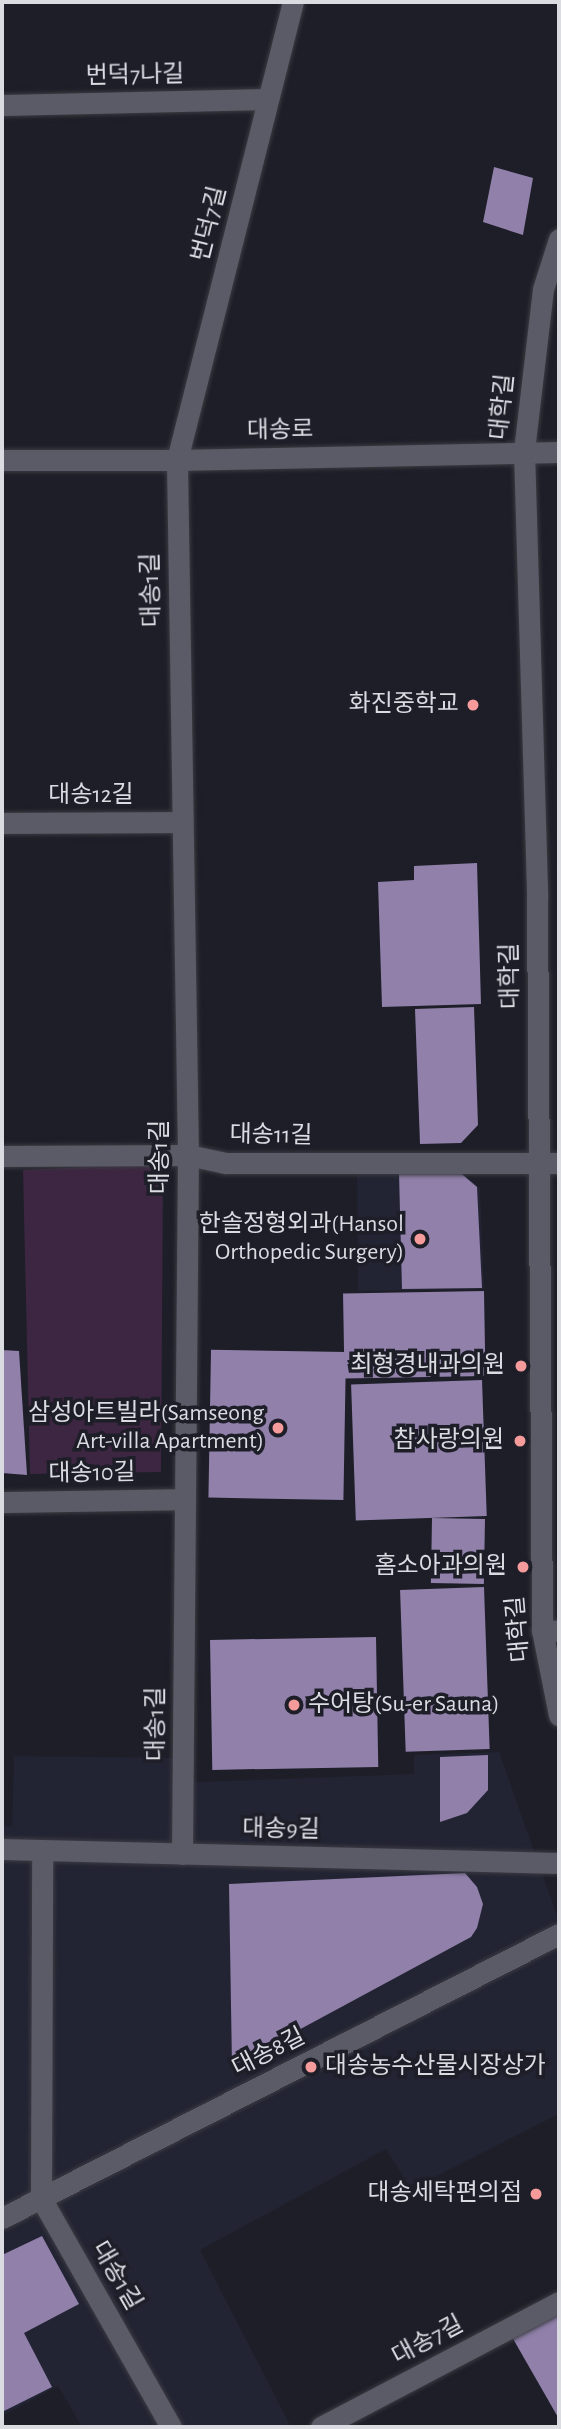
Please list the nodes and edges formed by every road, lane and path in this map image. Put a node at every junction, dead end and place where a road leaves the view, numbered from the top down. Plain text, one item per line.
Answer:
1 (293, 2) edge
2 (268, 99) junction
3 (2, 105) edge
4 (559, 239) edge
5 (524, 451) junction
6 (559, 452) edge
7 (2, 460) edge
8 (177, 460) junction
9 (181, 822) junction
10 (2, 823) edge
11 (188, 1155) junction
12 (2, 1156) edge
13 (549, 1164) edge
14 (183, 1499) junction
15 (2, 1502) edge
16 (550, 1631) edge
17 (559, 1715) edge
18 (2, 1849) edge
19 (42, 1850) junction
20 (182, 1854) junction
21 (559, 1863) edge
22 (559, 1934) edge
23 (41, 2198) junction
24 (2, 2218) edge
25 (559, 2301) edge
26 (171, 2427) edge
27 (321, 2427) edge

1 - 2 street, 번덕7길
2 - 3 street, 번덕7나길
2 - 8 street, 번덕7길
4 - 5 street, 대학길
5 - 6 street, 대송로
5 - 8 street, 대송로
5 - 13 street, 대학길
7 - 8 street, 대송로
8 - 9 street, 대송1길
9 - 10 street, 대송12길
9 - 11 street, 대송1길
11 - 12 street, 대송11길
11 - 13 street, 대송11길
11 - 14 street, 대송1길
13 - 16 street, 대학길
14 - 15 street, 대송10길
14 - 20 street, 대송1길
16 - 17 street, 대학길
18 - 19 street, 대송9길
19 - 20 street, 대송9길
19 - 23 street, 대송1길
20 - 21 street, 대송9길
22 - 23 street, 대송8길
23 - 24 street, 대송8길
23 - 26 street, 대송1길
25 - 27 street, 대송7길

